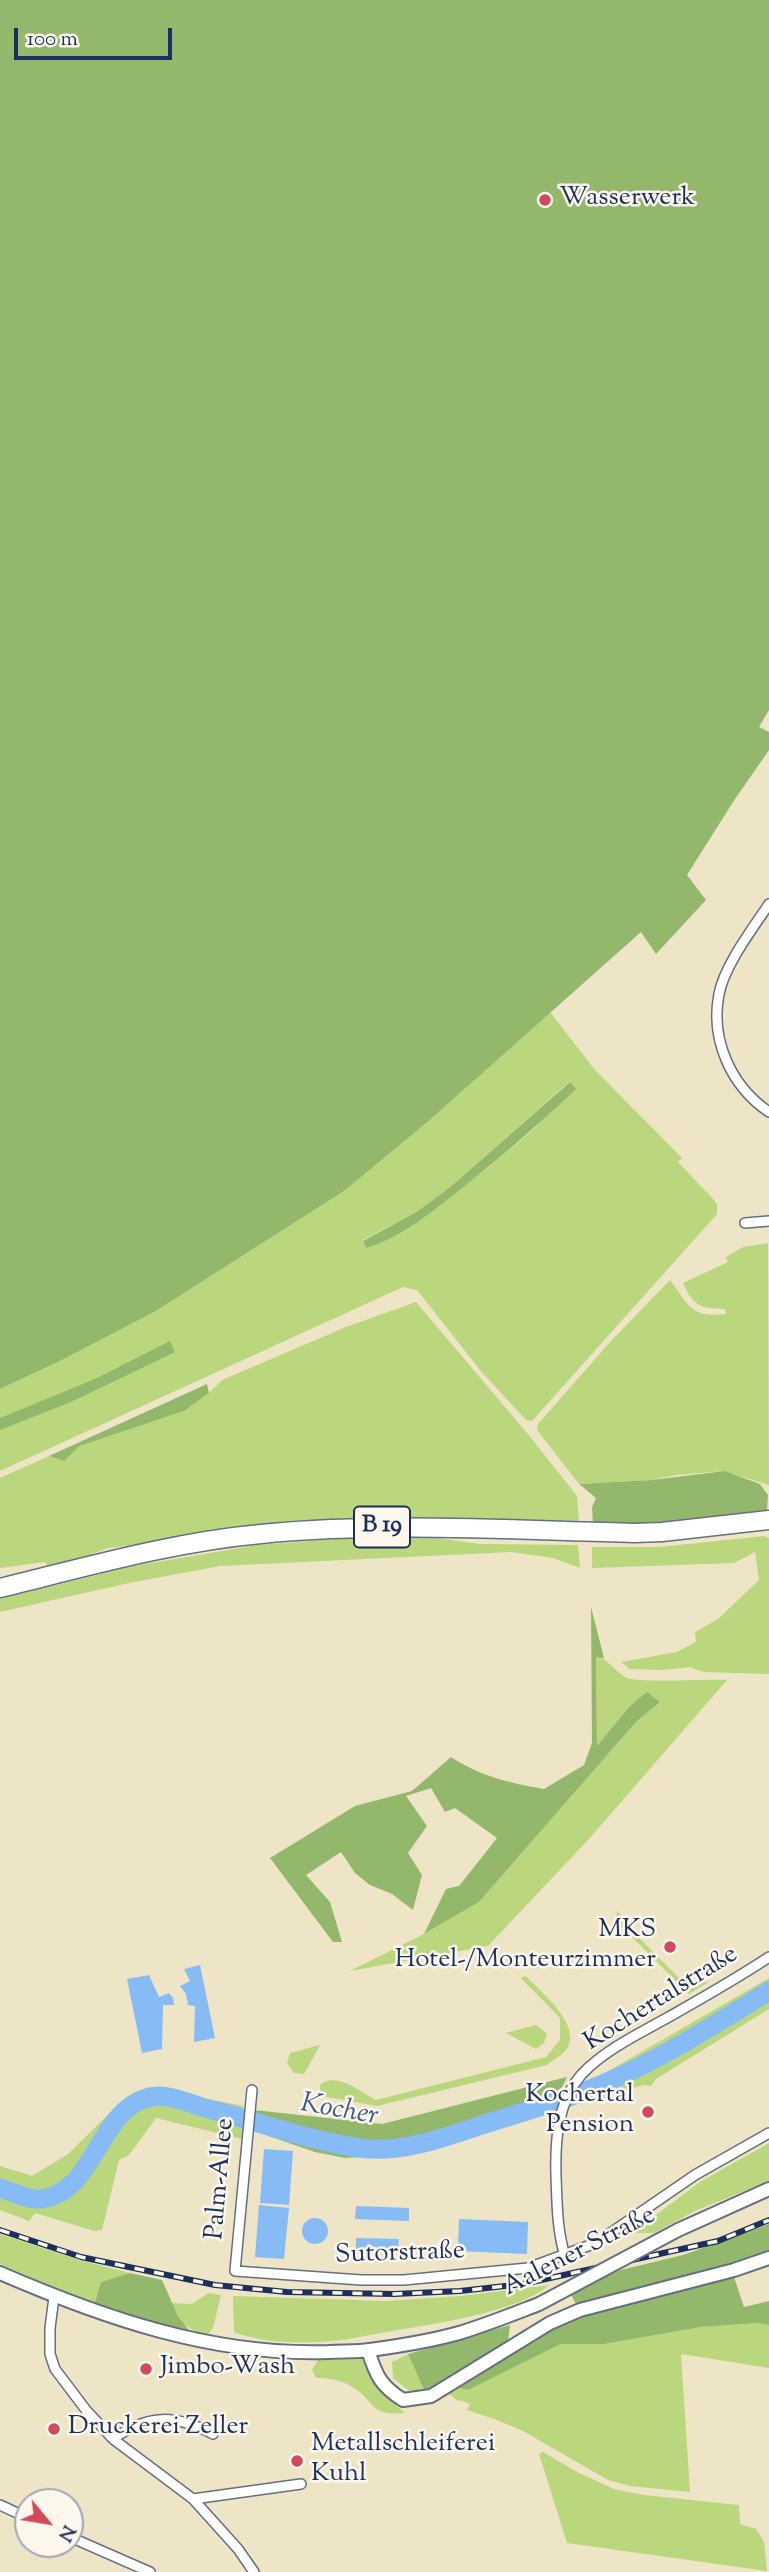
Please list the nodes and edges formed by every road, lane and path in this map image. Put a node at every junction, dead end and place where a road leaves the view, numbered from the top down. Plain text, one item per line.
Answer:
1 (769, 904) edge
2 (769, 1112) edge
3 (769, 1221) edge
4 (745, 1223) dead end
5 (769, 1520) edge
6 (0, 1588) edge
7 (769, 1957) edge
8 (252, 2090) dead end
9 (769, 2133) edge
10 (769, 2189) edge
11 (565, 2256) junction
12 (769, 2258) edge
13 (235, 2271) joint
14 (0, 2273) edge
15 (54, 2297) junction
16 (369, 2350) junction
17 (214, 2434) dead end
18 (113, 2439) junction
19 (300, 2484) dead end
20 (193, 2499) junction
21 (84, 2543) edge
22 (150, 2572) edge
23 (254, 2572) edge

1 - 2 street
3 - 4 street
5 - 6 highway, B 19
7 - 11 street, Kochertalstraße
8 - 13 street, Palm-Allee
9 - 11 street
10 - 16 street, Aalener Straße, bridge
11 - 13 street, Sutorstraße
12 - 16 street
14 - 15 street, Aalener Straße
15 - 16 street, Aalener Straße
15 - 18 street
17 - 18 street
18 - 20 street
19 - 20 street
20 - 23 street
21 - 22 street

